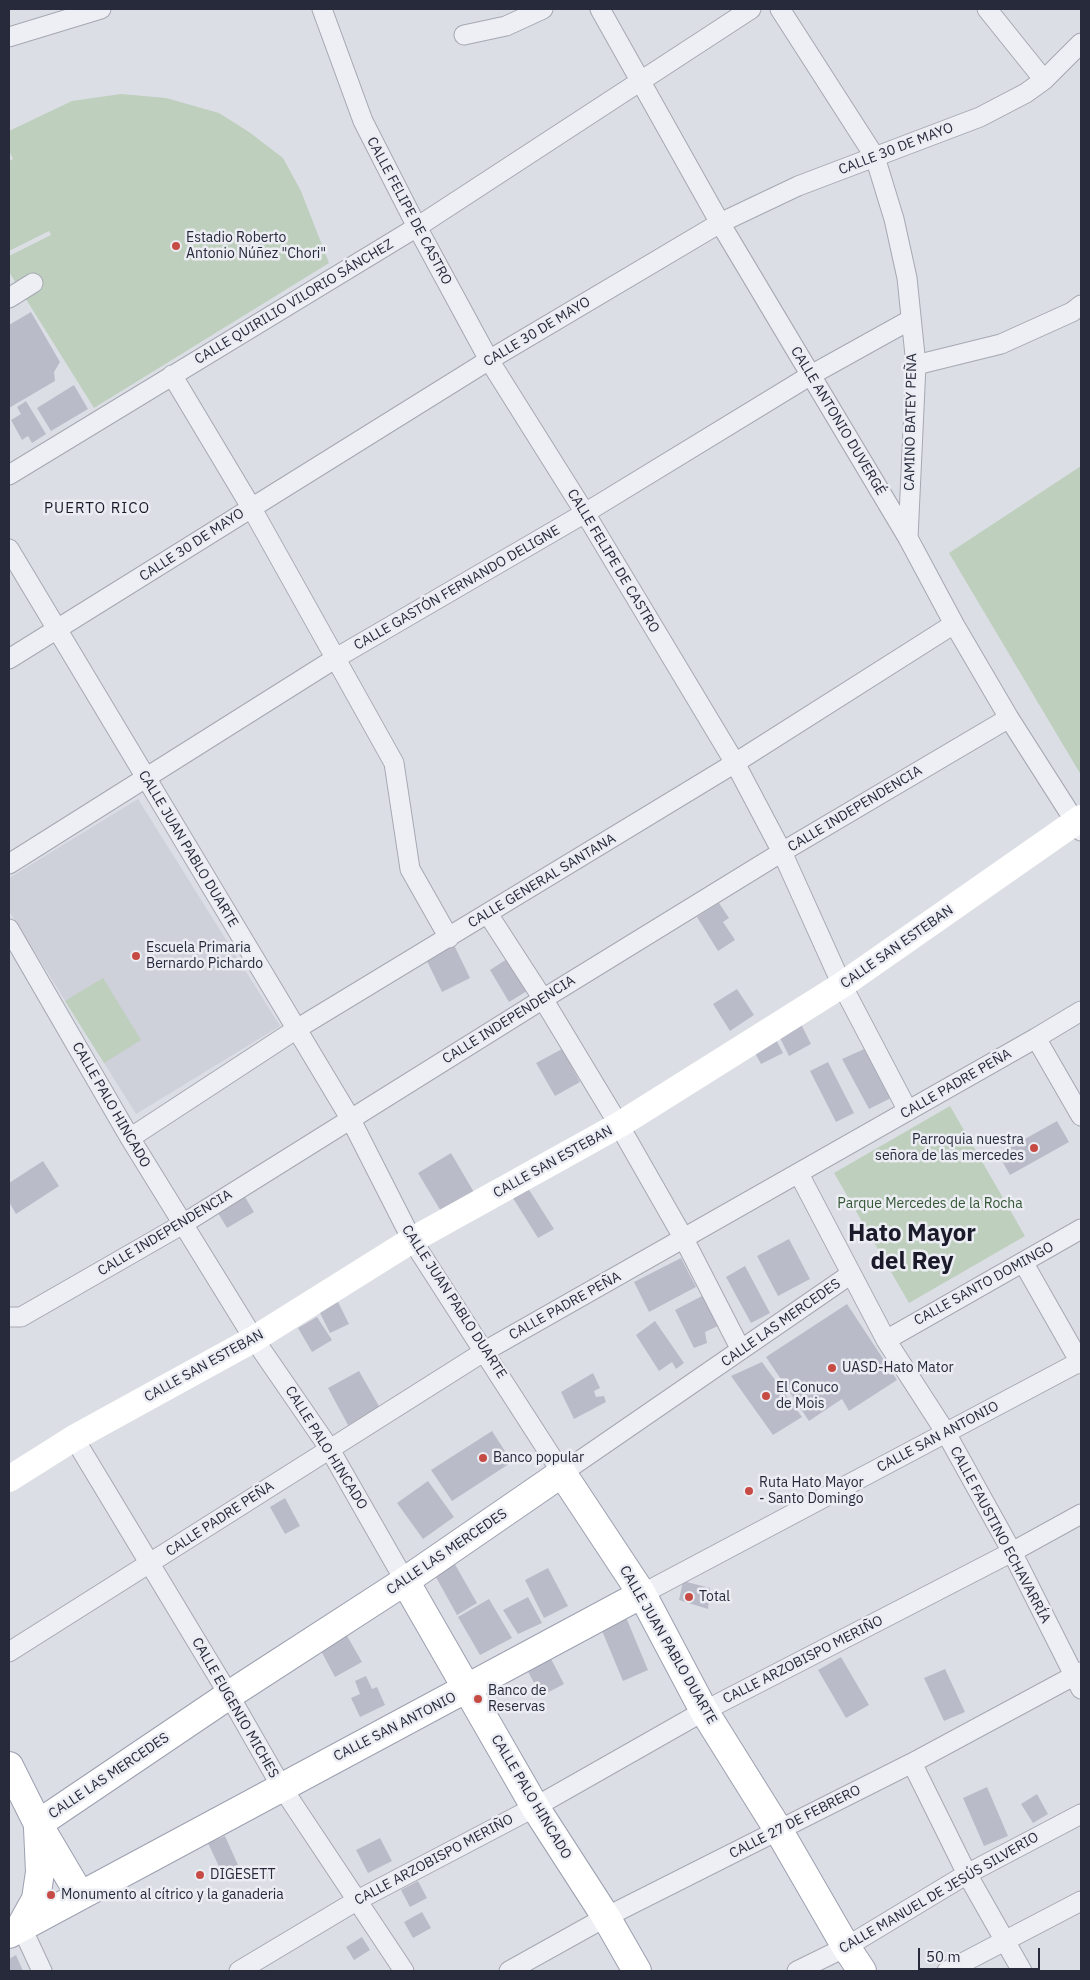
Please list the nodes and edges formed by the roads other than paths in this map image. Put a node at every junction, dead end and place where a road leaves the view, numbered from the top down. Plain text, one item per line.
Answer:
1 (101, 9) edge
2 (322, 9) edge
3 (543, 9) edge
4 (600, 9) edge
5 (751, 9) edge
6 (780, 9) edge
7 (987, 9) edge
8 (464, 35) dead end
9 (9, 37) edge
10 (1081, 43) edge
11 (641, 80) junction
12 (1044, 80) junction
13 (875, 157) junction
14 (720, 223) junction
15 (417, 227) junction
16 (33, 283) dead end
17 (9, 298) edge
18 (1081, 305) edge
19 (910, 320) junction
20 (489, 360) junction
21 (916, 365) junction
22 (172, 375) junction
23 (811, 375) junction
24 (9, 475) edge
25 (251, 507) junction
26 (585, 513) junction
27 (908, 538) junction
28 (9, 549) edge
29 (954, 624) junction
30 (59, 630) junction
31 (336, 658) junction
32 (9, 659) edge
33 (1009, 718) junction
34 (735, 763) junction
35 (145, 776) junction
36 (1080, 823) edge
37 (782, 852) junction
38 (9, 864) edge
39 (488, 914) junction
40 (9, 929) edge
41 (449, 938) junction
42 (842, 985) junction
43 (543, 999) junction
44 (1081, 1011) edge
45 (295, 1030) junction
46 (1036, 1038) junction
47 (908, 1111) junction
48 (1081, 1116) edge
49 (350, 1118) junction
50 (619, 1126) junction
51 (130, 1138) junction
52 (799, 1174) junction
53 (183, 1224) junction
54 (1081, 1229) edge
55 (684, 1239) junction
56 (412, 1240) junction
57 (1023, 1262) junction
58 (851, 1274) junction
59 (9, 1317) edge
60 (254, 1339) junction
61 (886, 1340) junction
62 (741, 1350) junction
63 (485, 1351) junction
64 (1081, 1362) edge
65 (946, 1433) junction
66 (74, 1438) junction
67 (329, 1448) junction
68 (562, 1473) junction
69 (9, 1479) edge
70 (1081, 1514) edge
71 (1012, 1552) junction
72 (149, 1564) junction
73 (405, 1581) junction
74 (642, 1594) junction
75 (9, 1652) edge
76 (1079, 1679) edge
77 (467, 1690) junction
78 (229, 1695) junction
79 (704, 1711) junction
80 (912, 1763) junction
81 (9, 1766) edge
82 (281, 1786) junction
83 (535, 1807) junction
84 (1081, 1814) edge
85 (38, 1824) junction
86 (779, 1831) junction
87 (967, 1874) junction
88 (80, 1895) junction
89 (356, 1901) junction
90 (1081, 1901) edge
91 (606, 1917) junction
92 (15, 1930) edge
93 (1006, 1941) junction
94 (846, 1947) junction
95 (530, 1966) edge
96 (42, 1971) edge
97 (239, 1971) edge
98 (404, 1971) edge
99 (509, 1971) edge
100 (637, 1971) edge
101 (797, 1971) edge
102 (862, 1971) edge
103 (947, 1971) edge
104 (1022, 1971) edge

1 - 9 street
2 - 15 street, CALLE FELIPE DE CASTRO
3 - 8 street
4 - 11 street, CALLE ANTONIO DUVERGÉ
5 - 11 street, CALLE QUIRILIO VILORIO SÁNCHEZ
6 - 13 street, CAMINO BATEY PEÑA
7 - 12 street
10 - 12 street, CALLE 30 DE MAYO
11 - 14 street, CALLE ANTONIO DUVERGÉ
11 - 15 street, CALLE QUIRILIO VILORIO SÁNCHEZ
12 - 13 street, CALLE 30 DE MAYO
13 - 14 street, CALLE 30 DE MAYO
13 - 19 street, CAMINO BATEY PEÑA
14 - 20 street, CALLE 30 DE MAYO
14 - 23 street, CALLE ANTONIO DUVERGÉ
15 - 20 street, CALLE FELIPE DE CASTRO
15 - 22 street, CALLE QUIRILIO VILORIO SÁNCHEZ
16 - 17 street
18 - 21 street
19 - 21 street, CAMINO BATEY PEÑA
19 - 23 street, CALLE GASTÓN FERNANDO DELIGNE
20 - 25 street, CALLE 30 DE MAYO
20 - 26 street, CALLE FELIPE DE CASTRO
21 - 27 street, CAMINO BATEY PEÑA
22 - 24 street, CALLE QUIRILIO VILORIO SÁNCHEZ
22 - 25 street
23 - 26 street, CALLE GASTÓN FERNANDO DELIGNE
23 - 27 street, CALLE ANTONIO DUVERGÉ
25 - 30 street, CALLE 30 DE MAYO
25 - 31 street
26 - 31 street, CALLE GASTÓN FERNANDO DELIGNE
26 - 34 street, CALLE FELIPE DE CASTRO
27 - 29 street, CALLE ANTONIO DUVERGÉ
28 - 30 street, CALLE JUAN PABLO DUARTE
29 - 33 street, CALLE ANTONIO DUVERGÉ
29 - 34 street, CALLE GENERAL SANTANA
30 - 32 street, CALLE 30 DE MAYO
30 - 35 street, CALLE JUAN PABLO DUARTE
31 - 35 street, CALLE GASTÓN FERNANDO DELIGNE
31 - 41 street
33 - 36 street, CALLE ANTONIO DUVERGÉ
33 - 37 street, CALLE INDEPENDENCIA
34 - 37 street, CALLE FELIPE DE CASTRO
34 - 39 street, CALLE GENERAL SANTANA
35 - 38 street, CALLE GASTÓN FERNANDO DELIGNE
35 - 45 street, CALLE JUAN PABLO DUARTE
36 - 42 street, CALLE SAN ESTEBAN
37 - 42 street, CALLE FELIPE DE CASTRO
37 - 43 street, CALLE INDEPENDENCIA
39 - 41 street, CALLE GENERAL SANTANA
39 - 43 street
40 - 51 street, CALLE PALO HINCADO
41 - 45 street, CALLE GENERAL SANTANA
42 - 47 street, CALLE FELIPE DE CASTRO
42 - 50 street, CALLE SAN ESTEBAN
43 - 49 street, CALLE INDEPENDENCIA
43 - 50 street
44 - 46 street, CALLE PADRE PEÑA
45 - 49 street, CALLE JUAN PABLO DUARTE
45 - 51 street, CALLE GENERAL SANTANA
46 - 47 street, CALLE PADRE PEÑA
46 - 48 street
47 - 52 street, CALLE PADRE PEÑA
49 - 53 street, CALLE INDEPENDENCIA
49 - 56 street, CALLE JUAN PABLO DUARTE
50 - 55 street
50 - 56 street, CALLE SAN ESTEBAN
51 - 53 street, CALLE PALO HINCADO
52 - 55 street, CALLE PADRE PEÑA
52 - 58 street, CALLE FAUSTINO ECHAVARRÍA
53 - 59 street, CALLE INDEPENDENCIA
53 - 60 street, CALLE PALO HINCADO
54 - 57 street, CALLE SANTO DOMINGO
55 - 62 street
55 - 63 street, CALLE PADRE PEÑA
56 - 60 street, CALLE SAN ESTEBAN
56 - 63 street, CALLE JUAN PABLO DUARTE
57 - 61 street, CALLE SANTO DOMINGO
57 - 64 street
58 - 61 street, CALLE FAUSTINO ECHAVARRÍA
58 - 62 street, CALLE LAS MERCEDES
60 - 66 street, CALLE SAN ESTEBAN
60 - 67 street, CALLE PALO HINCADO
61 - 65 street, CALLE FAUSTINO ECHAVARRÍA
62 - 68 street, CALLE LAS MERCEDES
63 - 67 street, CALLE PADRE PEÑA
63 - 68 street, CALLE JUAN PABLO DUARTE
64 - 65 street, CALLE SAN ANTONIO
65 - 71 street, CALLE FAUSTINO ECHAVARRÍA
65 - 74 street, CALLE SAN ANTONIO
66 - 69 street, CALLE SAN ESTEBAN
66 - 72 street, CALLE EUGENIO MICHES
67 - 72 street, CALLE PADRE PEÑA
67 - 73 street, CALLE PALO HINCADO
68 - 73 main road, CALLE LAS MERCEDES
68 - 74 main road, CALLE JUAN PABLO DUARTE
70 - 71 street, CALLE ARZOBISPO MERIÑO
71 - 76 street, CALLE FAUSTINO ECHAVARRÍA
71 - 79 street, CALLE ARZOBISPO MERIÑO
72 - 75 street, CALLE PADRE PEÑA
72 - 78 street, CALLE EUGENIO MICHES
73 - 77 main road, CALLE PALO HINCADO
73 - 78 main road, CALLE LAS MERCEDES
74 - 77 main road, CALLE SAN ANTONIO
74 - 79 main road, CALLE JUAN PABLO DUARTE
76 - 80 street, CALLE 27 DE FEBRERO
77 - 82 main road, CALLE SAN ANTONIO
77 - 83 main road, CALLE PALO HINCADO
78 - 82 street, CALLE EUGENIO MICHES
78 - 85 main road, CALLE LAS MERCEDES
79 - 83 street, CALLE ARZOBISPO MERIÑO
79 - 86 main road, CALLE JUAN PABLO DUARTE
80 - 86 street, CALLE 27 DE FEBRERO
80 - 87 street
81 - 85 main road
82 - 88 main road, CALLE SAN ANTONIO
82 - 89 street, CALLE EUGENIO MICHES
83 - 89 street, CALLE ARZOBISPO MERIÑO
83 - 91 main road, CALLE PALO HINCADO
84 - 87 street, CALLE MANUEL DE JESÚS SILVERIO
85 - 88 main road
85 - 92 main road
86 - 91 street, CALLE 27 DE FEBRERO
86 - 94 main road, CALLE JUAN PABLO DUARTE
87 - 93 street
87 - 94 street, CALLE MANUEL DE JESÚS SILVERIO
88 - 92 main road, CALLE SAN ANTONIO
89 - 97 street, CALLE ARZOBISPO MERIÑO
89 - 98 street, CALLE EUGENIO MICHES
90 - 93 street
91 - 95 street, CALLE 27 DE FEBRERO
91 - 100 main road, CALLE PALO HINCADO
92 - 96 street
93 - 103 street
93 - 104 street
94 - 101 street, CALLE MANUEL DE JESÚS SILVERIO
94 - 102 main road, CALLE JUAN PABLO DUARTE
95 - 99 street, CALLE 27 DE FEBRERO

